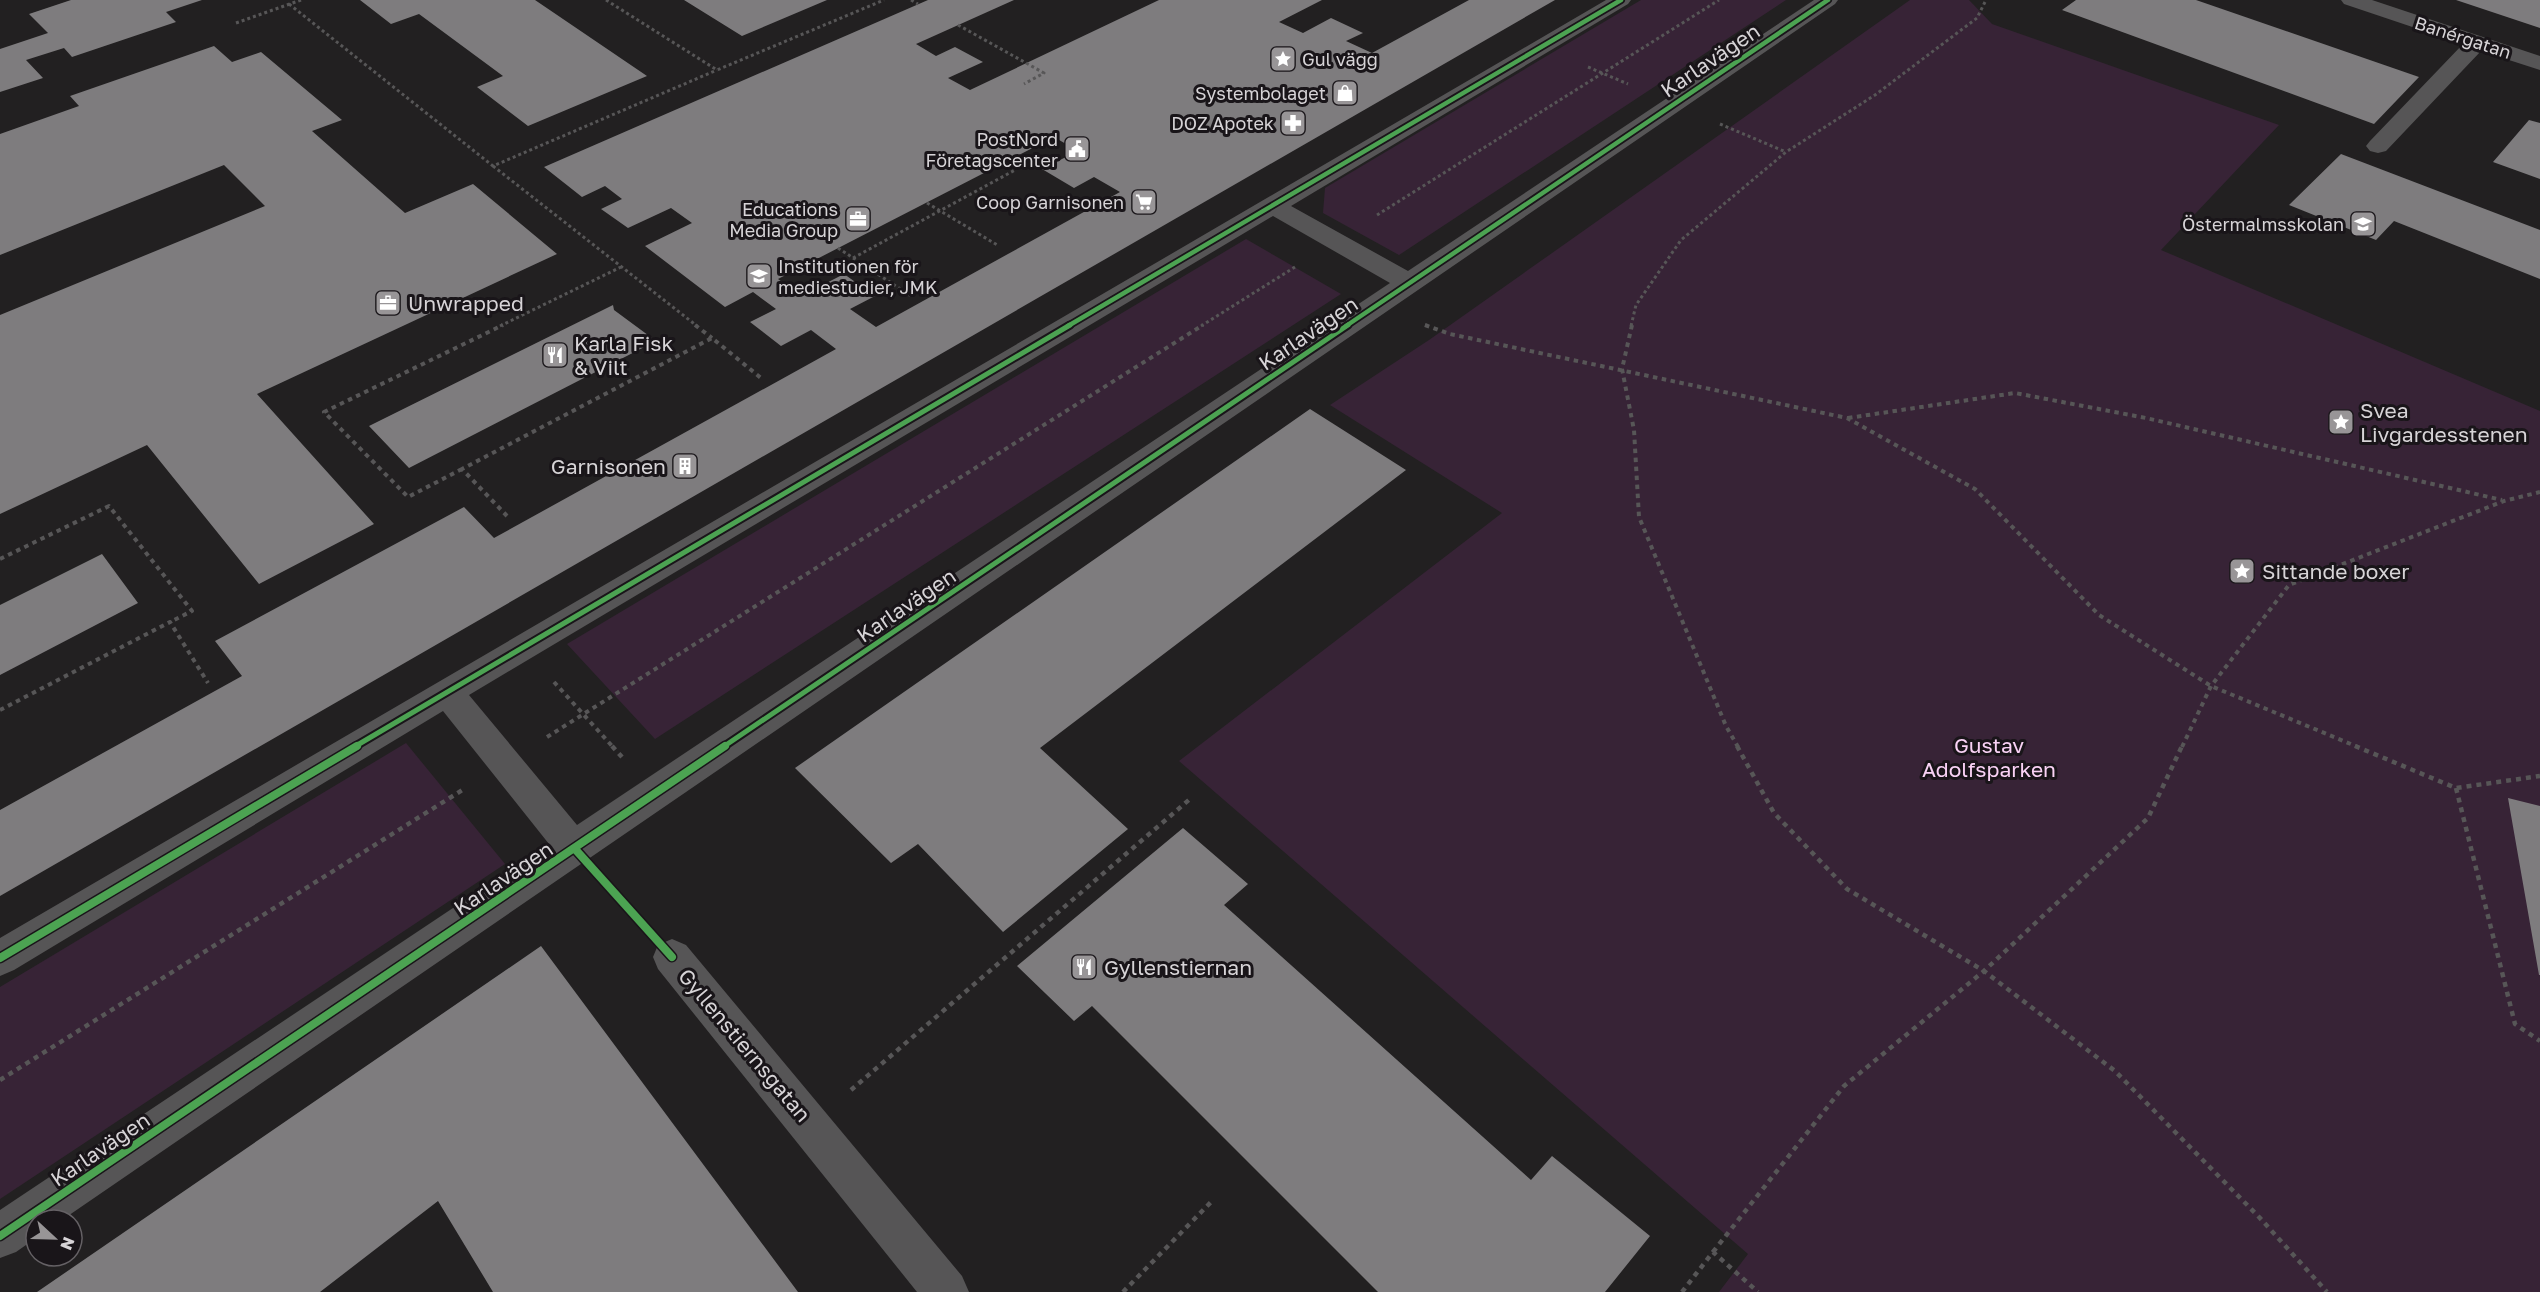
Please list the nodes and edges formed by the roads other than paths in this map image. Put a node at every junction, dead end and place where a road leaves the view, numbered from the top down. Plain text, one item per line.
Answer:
1 (1621, 0) edge
2 (1828, 0) edge
3 (2351, 0) edge
4 (2478, 42) junction
5 (2540, 63) edge
6 (2378, 146) dead end
7 (1274, 206) junction
8 (1410, 283) junction
9 (447, 692) junction
10 (575, 849) junction
11 (672, 957) dead end
12 (0, 958) edge
13 (0, 1236) edge
14 (946, 1292) edge

1 - 7 street
2 - 8 street, Karlavägen
3 - 4 street, Banérgatan
4 - 5 street, Banérgatan
4 - 6 street
7 - 8 street
7 - 9 street
8 - 10 street, Karlavägen
9 - 10 street
9 - 12 street
10 - 13 street, Karlavägen
11 - 14 street, Gyllenstiernsgatan

